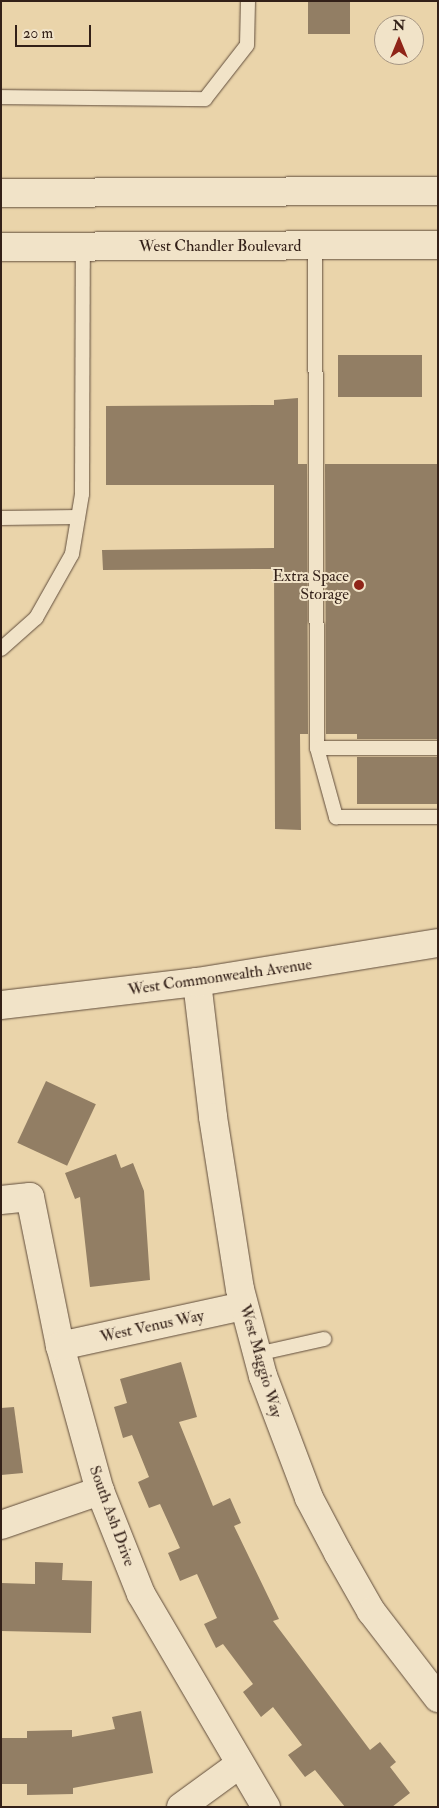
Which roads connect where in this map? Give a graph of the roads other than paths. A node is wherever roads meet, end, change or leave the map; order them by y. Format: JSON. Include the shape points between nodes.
{"nodes":[{"id":1,"x":248,"y":1,"type":"edge"},
{"id":2,"x":1,"y":97,"type":"edge"},
{"id":3,"x":438,"y":191,"type":"edge"},
{"id":4,"x":1,"y":193,"type":"edge"},
{"id":5,"x":438,"y":244,"type":"edge"},
{"id":6,"x":315,"y":246,"type":"junction"},
{"id":7,"x":1,"y":247,"type":"edge"},
{"id":8,"x":83,"y":247,"type":"junction"},
{"id":9,"x":78,"y":517,"type":"junction"},
{"id":10,"x":1,"y":518,"type":"edge"},
{"id":11,"x":1,"y":649,"type":"edge"},
{"id":12,"x":317,"y":748,"type":"junction"},
{"id":13,"x":438,"y":748,"type":"edge"},
{"id":14,"x":438,"y":817,"type":"edge"},
{"id":15,"x":438,"y":943,"type":"edge"},
{"id":16,"x":197,"y":982,"type":"junction"},
{"id":17,"x":1,"y":1005,"type":"edge"},
{"id":18,"x":1,"y":1200,"type":"edge"},
{"id":19,"x":243,"y":1306,"type":"junction"},
{"id":20,"x":324,"y":1339,"type":"dead end"},
{"id":21,"x":60,"y":1346,"type":"junction"},
{"id":22,"x":257,"y":1354,"type":"junction"},
{"id":23,"x":100,"y":1491,"type":"junction"},
{"id":24,"x":1,"y":1525,"type":"edge"},
{"id":25,"x":438,"y":1698,"type":"edge"},
{"id":26,"x":240,"y":1764,"type":"junction"},
{"id":27,"x":181,"y":1807,"type":"edge"},
{"id":28,"x":266,"y":1807,"type":"edge"}],
"edges":[{"from":1,"to":2,"type":"lane","via":[[247,45],[205,99]]},
{"from":3,"to":4,"type":"street"},
{"from":5,"to":6,"type":"street","name":"West Chandler Boulevard"},
{"from":6,"to":8,"type":"street","name":"West Chandler Boulevard"},
{"from":6,"to":12,"type":"lane"},
{"from":7,"to":8,"type":"street","name":"West Chandler Boulevard"},
{"from":8,"to":9,"type":"lane"},
{"from":9,"to":10,"type":"lane"},
{"from":9,"to":11,"type":"lane","via":[[72,554],[36,618]]},
{"from":12,"to":13,"type":"lane"},
{"from":12,"to":14,"type":"lane","via":[[336,817]]},
{"from":15,"to":16,"type":"street","name":"West Commonwealth Avenue"},
{"from":16,"to":17,"type":"street","name":"West Commonwealth Avenue"},
{"from":16,"to":19,"type":"street","name":"West Maggio Way","via":[[212,1117]]},
{"from":18,"to":21,"type":"street","name":"South Ash Drive","via":[[30,1197]]},
{"from":19,"to":21,"type":"street","name":"West Venus Way"},
{"from":19,"to":22,"type":"street","name":"West Maggio Way"},
{"from":20,"to":22,"type":"lane"},
{"from":21,"to":23,"type":"street","name":"South Ash Drive"},
{"from":22,"to":25,"type":"street","name":"West Maggio Way","via":[[309,1498],[372,1610]]},
{"from":23,"to":24,"type":"street"},
{"from":23,"to":26,"type":"street","name":"South Ash Drive","via":[[141,1594]]},
{"from":26,"to":27,"type":"street"},
{"from":26,"to":28,"type":"street","name":"South Ash Drive"}]}
